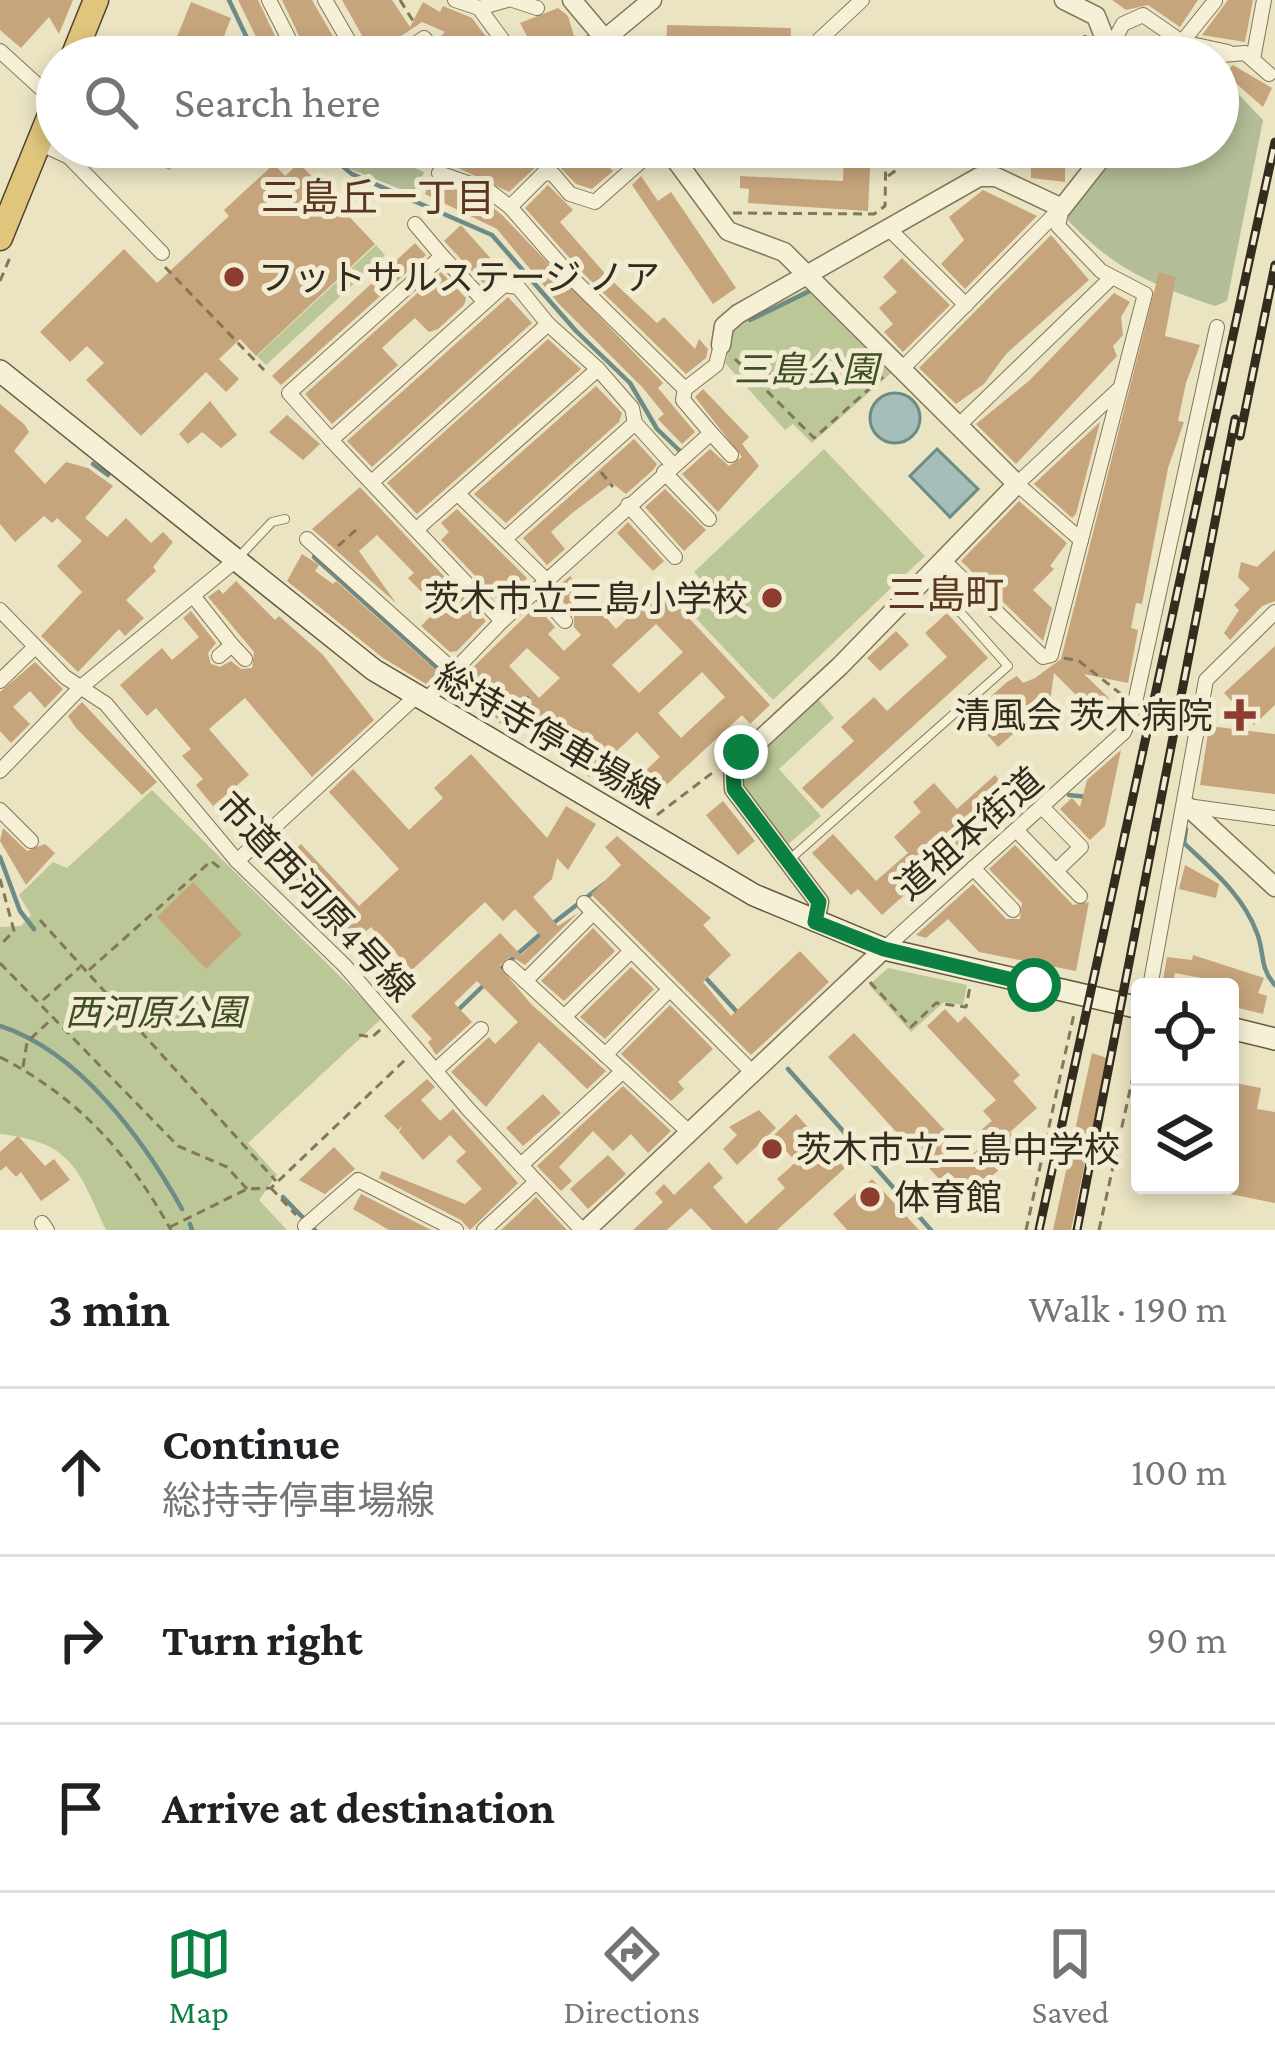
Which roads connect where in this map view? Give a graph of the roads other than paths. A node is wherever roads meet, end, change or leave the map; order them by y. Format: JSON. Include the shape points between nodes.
{"nodes":[{"id":1,"x":96,"y":0,"type":"edge"},
{"id":2,"x":268,"y":0,"type":"edge"},
{"id":3,"x":325,"y":0,"type":"edge"},
{"id":4,"x":455,"y":0,"type":"edge"},
{"id":5,"x":510,"y":0,"type":"edge"},
{"id":6,"x":572,"y":0,"type":"edge"},
{"id":7,"x":652,"y":0,"type":"edge"},
{"id":8,"x":862,"y":0,"type":"edge"},
{"id":9,"x":1064,"y":0,"type":"edge"},
{"id":10,"x":1264,"y":0,"type":"edge"},
{"id":11,"x":1215,"y":2,"type":"edge"},
{"id":12,"x":479,"y":8,"type":"junction"},
{"id":13,"x":537,"y":8,"type":"dead end"},
{"id":14,"x":1142,"y":8,"type":"edge"},
{"id":15,"x":1096,"y":16,"type":"junction"},
{"id":16,"x":1123,"y":24,"type":"junction"},
{"id":17,"x":82,"y":36,"type":"edge"},
{"id":18,"x":287,"y":36,"type":"edge"},
{"id":19,"x":346,"y":36,"type":"edge"},
{"id":20,"x":500,"y":36,"type":"edge"},
{"id":21,"x":604,"y":36,"type":"edge"},
{"id":22,"x":608,"y":36,"type":"edge"},
{"id":23,"x":823,"y":36,"type":"edge"},
{"id":24,"x":1104,"y":36,"type":"edge"},
{"id":25,"x":1118,"y":36,"type":"edge"},
{"id":26,"x":1175,"y":36,"type":"edge"},
{"id":27,"x":1187,"y":36,"type":"edge"},
{"id":28,"x":0,"y":51,"type":"edge"},
{"id":29,"x":1239,"y":57,"type":"edge"},
{"id":30,"x":1253,"y":59,"type":"junction"},
{"id":31,"x":1270,"y":74,"type":"dead end"},
{"id":32,"x":36,"y":82,"type":"edge"},
{"id":33,"x":36,"y":150,"type":"edge"},
{"id":34,"x":80,"y":168,"type":"edge"},
{"id":35,"x":633,"y":168,"type":"edge"},
{"id":36,"x":678,"y":168,"type":"edge"},
{"id":37,"x":1093,"y":168,"type":"edge"},
{"id":38,"x":439,"y":173,"type":"dead end"},
{"id":39,"x":510,"y":207,"type":"junction"},
{"id":40,"x":1062,"y":208,"type":"junction"},
{"id":41,"x":415,"y":224,"type":"dead end"},
{"id":42,"x":889,"y":229,"type":"junction"},
{"id":43,"x":0,"y":238,"type":"edge"},
{"id":44,"x":162,"y":253,"type":"road end"},
{"id":45,"x":442,"y":256,"type":"junction"},
{"id":46,"x":807,"y":276,"type":"junction"},
{"id":47,"x":1110,"y":279,"type":"junction"},
{"id":48,"x":484,"y":302,"type":"junction"},
{"id":49,"x":966,"y":305,"type":"junction"},
{"id":50,"x":548,"y":324,"type":"junction"},
{"id":51,"x":1217,"y":327,"type":"dead end"},
{"id":52,"x":721,"y":346,"type":"joint"},
{"id":53,"x":898,"y":367,"type":"junction"},
{"id":54,"x":598,"y":369,"type":"junction"},
{"id":55,"x":0,"y":370,"type":"edge"},
{"id":56,"x":685,"y":389,"type":"junction"},
{"id":57,"x":1118,"y":390,"type":"junction"},
{"id":58,"x":634,"y":423,"type":"junction"},
{"id":59,"x":957,"y":427,"type":"junction"},
{"id":60,"x":711,"y":433,"type":"junction"},
{"id":61,"x":331,"y":440,"type":"junction"},
{"id":62,"x":731,"y":455,"type":"dead end"},
{"id":63,"x":669,"y":469,"type":"junction"},
{"id":64,"x":373,"y":482,"type":"junction"},
{"id":65,"x":1018,"y":484,"type":"junction"},
{"id":66,"x":458,"y":494,"type":"junction"},
{"id":67,"x":628,"y":505,"type":"junction"},
{"id":68,"x":285,"y":519,"type":"dead end"},
{"id":69,"x":709,"y":519,"type":"dead end"},
{"id":70,"x":418,"y":528,"type":"junction"},
{"id":71,"x":507,"y":537,"type":"junction"},
{"id":72,"x":307,"y":539,"type":"dead end"},
{"id":73,"x":1082,"y":541,"type":"junction"},
{"id":74,"x":675,"y":557,"type":"dead end"},
{"id":75,"x":236,"y":560,"type":"junction"},
{"id":76,"x":944,"y":561,"type":"junction"},
{"id":77,"x":541,"y":585,"type":"junction"},
{"id":78,"x":194,"y":597,"type":"junction"},
{"id":79,"x":955,"y":605,"type":"dead end"},
{"id":80,"x":0,"y":610,"type":"edge"},
{"id":81,"x":1275,"y":612,"type":"edge"},
{"id":82,"x":502,"y":621,"type":"junction"},
{"id":83,"x":565,"y":621,"type":"dead end"},
{"id":84,"x":232,"y":645,"type":"junction"},
{"id":85,"x":34,"y":648,"type":"junction"},
{"id":86,"x":219,"y":656,"type":"dead end"},
{"id":87,"x":245,"y":658,"type":"dead end"},
{"id":88,"x":453,"y":670,"type":"junction"},
{"id":89,"x":0,"y":681,"type":"edge"},
{"id":90,"x":81,"y":687,"type":"junction"},
{"id":91,"x":423,"y":702,"type":"junction"},
{"id":92,"x":0,"y":771,"type":"edge"},
{"id":93,"x":1187,"y":806,"type":"junction"},
{"id":94,"x":1043,"y":808,"type":"junction"},
{"id":95,"x":0,"y":810,"type":"edge"},
{"id":96,"x":1275,"y":818,"type":"edge"},
{"id":97,"x":1017,"y":831,"type":"junction"},
{"id":98,"x":31,"y":842,"type":"dead end"},
{"id":99,"x":237,"y":861,"type":"junction"},
{"id":100,"x":788,"y":861,"type":"junction"},
{"id":101,"x":973,"y":868,"type":"junction"},
{"id":102,"x":1056,"y":871,"type":"junction"},
{"id":103,"x":1275,"y":887,"type":"edge"},
{"id":104,"x":1080,"y":896,"type":"dead end"},
{"id":105,"x":1013,"y":910,"type":"dead end"},
{"id":106,"x":815,"y":922,"type":"junction"},
{"id":107,"x":884,"y":949,"type":"junction"},
{"id":108,"x":631,"y":951,"type":"junction"},
{"id":109,"x":510,"y":967,"type":"dead end"},
{"id":110,"x":1152,"y":978,"type":"edge"},
{"id":111,"x":525,"y":981,"type":"junction"},
{"id":112,"x":670,"y":990,"type":"junction"},
{"id":113,"x":1131,"y":1006,"type":"edge"},
{"id":114,"x":564,"y":1017,"type":"junction"},
{"id":115,"x":481,"y":1029,"type":"dead end"},
{"id":116,"x":1239,"y":1030,"type":"edge"},
{"id":117,"x":1275,"y":1039,"type":"edge"},
{"id":118,"x":605,"y":1055,"type":"junction"},
{"id":119,"x":436,"y":1070,"type":"junction"},
{"id":120,"x":623,"y":1071,"type":"junction"},
{"id":121,"x":754,"y":1075,"type":"junction"},
{"id":122,"x":690,"y":1133,"type":"junction"},
{"id":123,"x":521,"y":1165,"type":"junction"},
{"id":124,"x":536,"y":1181,"type":"junction"},
{"id":125,"x":305,"y":1226,"type":"road end"},
{"id":126,"x":457,"y":1230,"type":"edge"},
{"id":127,"x":484,"y":1230,"type":"edge"},
{"id":128,"x":584,"y":1230,"type":"edge"}],
"edges":[{"from":1,"to":17,"type":"highway"},
{"from":2,"to":18,"type":"street"},
{"from":3,"to":19,"type":"street"},
{"from":4,"to":12,"type":"street"},
{"from":5,"to":12,"type":"street"},
{"from":5,"to":13,"type":"street"},
{"from":6,"to":21,"type":"street"},
{"from":7,"to":22,"type":"street"},
{"from":8,"to":23,"type":"street"},
{"from":9,"to":15,"type":"street"},
{"from":10,"to":30,"type":"street"},
{"from":11,"to":27,"type":"street"},
{"from":12,"to":20,"type":"street"},
{"from":14,"to":16,"type":"street"},
{"from":14,"to":26,"type":"street"},
{"from":15,"to":16,"type":"street"},
{"from":15,"to":24,"type":"street"},
{"from":16,"to":25,"type":"street"},
{"from":28,"to":32,"type":"street"},
{"from":29,"to":30,"type":"street"},
{"from":30,"to":31,"type":"street"},
{"from":33,"to":43,"type":"highway"},
{"from":34,"to":44,"type":"street"},
{"from":35,"to":39,"type":"street","via":[[595,202],[544,172]]},
{"from":36,"to":46,"type":"street","via":[[740,238],[784,252]]},
{"from":37,"to":40,"type":"street"},
{"from":38,"to":39,"type":"street"},
{"from":39,"to":56,"type":"street"},
{"from":40,"to":42,"type":"street","via":[[979,177]]},
{"from":40,"to":47,"type":"street","via":[[1058,226]]},
{"from":40,"to":49,"type":"street"},
{"from":41,"to":45,"type":"street"},
{"from":42,"to":46,"type":"street"},
{"from":42,"to":49,"type":"street"},
{"from":45,"to":48,"type":"street"},
{"from":45,"to":61,"type":"street","via":[[289,393]]},
{"from":46,"to":52,"type":"street","via":[[733,316]]},
{"from":46,"to":53,"type":"street"},
{"from":47,"to":57,"type":"street","via":[[1145,294]]},
{"from":47,"to":59,"type":"street"},
{"from":48,"to":50,"type":"street","via":[[504,285],[518,287]]},
{"from":48,"to":61,"type":"street"},
{"from":49,"to":53,"type":"street"},
{"from":50,"to":54,"type":"street"},
{"from":50,"to":64,"type":"street"},
{"from":51,"to":94,"type":"street","name":"道祖本街道","via":[[1135,707],[1118,741]]},
{"from":52,"to":56,"type":"street","via":[[716,365]]},
{"from":53,"to":59,"type":"street"},
{"from":54,"to":58,"type":"street","via":[[632,408]]},
{"from":54,"to":66,"type":"street"},
{"from":55,"to":75,"type":"main road","name":"総持寺停車場線"},
{"from":56,"to":60,"type":"street","via":[[683,400]]},
{"from":57,"to":65,"type":"street"},
{"from":57,"to":73,"type":"street"},
{"from":58,"to":63,"type":"street"},
{"from":58,"to":71,"type":"street"},
{"from":59,"to":65,"type":"street"},
{"from":60,"to":62,"type":"street"},
{"from":60,"to":63,"type":"street"},
{"from":61,"to":64,"type":"street"},
{"from":63,"to":67,"type":"street"},
{"from":63,"to":69,"type":"street"},
{"from":64,"to":70,"type":"street"},
{"from":65,"to":73,"type":"street"},
{"from":65,"to":76,"type":"street"},
{"from":66,"to":70,"type":"street"},
{"from":66,"to":71,"type":"street"},
{"from":67,"to":74,"type":"street"},
{"from":67,"to":77,"type":"street"},
{"from":68,"to":75,"type":"lane","via":[[272,522]]},
{"from":70,"to":82,"type":"street"},
{"from":71,"to":77,"type":"street"},
{"from":72,"to":88,"type":"street"},
{"from":73,"to":76,"type":"street","via":[[1051,655],[1043,657]]},
{"from":75,"to":78,"type":"street"},
{"from":75,"to":91,"type":"main road","name":"総持寺停車場線"},
{"from":76,"to":100,"type":"street","via":[[733,764],[734,789]]},
{"from":77,"to":82,"type":"street"},
{"from":77,"to":83,"type":"street"},
{"from":78,"to":84,"type":"street"},
{"from":78,"to":90,"type":"street"},
{"from":79,"to":100,"type":"lane","via":[[1008,666]]},
{"from":80,"to":85,"type":"street","name":"市道西河原4号線"},
{"from":81,"to":93,"type":"street","via":[[1206,680]]},
{"from":82,"to":88,"type":"street"},
{"from":84,"to":86,"type":"street"},
{"from":84,"to":87,"type":"street"},
{"from":85,"to":89,"type":"street"},
{"from":85,"to":90,"type":"street","name":"市道西河原4号線"},
{"from":88,"to":91,"type":"street"},
{"from":90,"to":92,"type":"street"},
{"from":90,"to":99,"type":"street","name":"市道西河原4号線","via":[[106,704]]},
{"from":91,"to":99,"type":"street","via":[[411,701]]},
{"from":91,"to":106,"type":"main road","name":"総持寺停車場線","via":[[754,896]]},
{"from":93,"to":96,"type":"street"},
{"from":93,"to":103,"type":"street"},
{"from":93,"to":110,"type":"street"},
{"from":94,"to":97,"type":"street","name":"道祖本街道"},
{"from":94,"to":102,"type":"street","via":[[1081,848]]},
{"from":95,"to":98,"type":"street"},
{"from":97,"to":101,"type":"street","name":"道祖本街道"},
{"from":97,"to":102,"type":"street"},
{"from":99,"to":119,"type":"street","name":"市道西河原4号線"},
{"from":100,"to":106,"type":"street","via":[[819,902]]},
{"from":101,"to":105,"type":"street"},
{"from":101,"to":107,"type":"street","name":"道祖本街道"},
{"from":102,"to":104,"type":"street"},
{"from":106,"to":107,"type":"main road","name":"総持寺停車場線"},
{"from":107,"to":113,"type":"main road","name":"総持寺停車場線"},
{"from":107,"to":121,"type":"street"},
{"from":108,"to":111,"type":"street","via":[[589,908]]},
{"from":108,"to":112,"type":"street"},
{"from":108,"to":114,"type":"street"},
{"from":109,"to":111,"type":"street"},
{"from":111,"to":114,"type":"street"},
{"from":112,"to":118,"type":"street"},
{"from":112,"to":121,"type":"street"},
{"from":114,"to":118,"type":"street"},
{"from":115,"to":119,"type":"street"},
{"from":116,"to":117,"type":"main road"},
{"from":118,"to":120,"type":"street"},
{"from":119,"to":123,"type":"street","name":"市道西河原4号線"},
{"from":120,"to":122,"type":"street"},
{"from":120,"to":123,"type":"street"},
{"from":121,"to":122,"type":"street"},
{"from":122,"to":128,"type":"street"},
{"from":123,"to":124,"type":"street","name":"市道西河原4号線"},
{"from":124,"to":127,"type":"street"},
{"from":124,"to":128,"type":"street","name":"市道西河原4号線"},
{"from":125,"to":126,"type":"street","via":[[358,1180]]}]}
